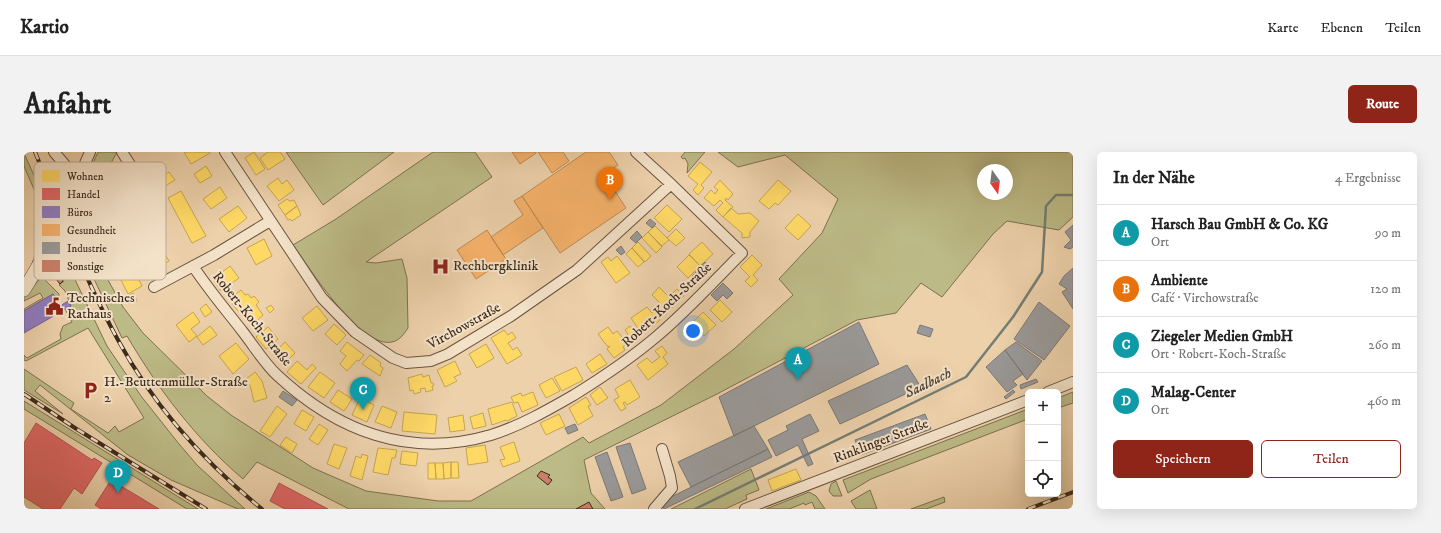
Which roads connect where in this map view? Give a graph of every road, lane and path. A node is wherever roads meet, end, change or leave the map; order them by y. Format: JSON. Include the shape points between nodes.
{"nodes":[{"id":1,"x":54,"y":152,"type":"edge"},
{"id":2,"x":90,"y":152,"type":"edge"},
{"id":3,"x":122,"y":152,"type":"edge"},
{"id":4,"x":225,"y":152,"type":"edge"},
{"id":5,"x":636,"y":152,"type":"edge"},
{"id":6,"x":63,"y":162,"type":"edge"},
{"id":7,"x":86,"y":162,"type":"edge"},
{"id":8,"x":128,"y":162,"type":"edge"},
{"id":9,"x":671,"y":184,"type":"junction"},
{"id":10,"x":270,"y":221,"type":"junction"},
{"id":11,"x":193,"y":266,"type":"junction"},
{"id":12,"x":34,"y":271,"type":"edge"},
{"id":13,"x":34,"y":273,"type":"edge"},
{"id":14,"x":24,"y":282,"type":"edge"},
{"id":15,"x":154,"y":287,"type":"dead end"},
{"id":16,"x":24,"y":290,"type":"edge"},
{"id":17,"x":1073,"y":382,"type":"edge"},
{"id":18,"x":1056,"y":389,"type":"edge"},
{"id":19,"x":1025,"y":401,"type":"edge"},
{"id":20,"x":662,"y":450,"type":"dead end"},
{"id":21,"x":654,"y":509,"type":"edge"},
{"id":22,"x":745,"y":509,"type":"edge"}],
"edges":[{"from":1,"to":6,"type":"street"},
{"from":2,"to":7,"type":"street"},
{"from":3,"to":8,"type":"street"},
{"from":4,"to":10,"type":"street","name":"Virchowstraße"},
{"from":5,"to":9,"type":"street"},
{"from":9,"to":10,"type":"street","name":"Virchowstraße","via":[[577,270],[511,316],[448,354],[431,361],[406,362],[393,358],[354,332],[322,298]]},
{"from":9,"to":11,"type":"street","name":"Robert-Koch-Straße","via":[[742,253],[657,336],[589,386],[515,426],[491,435],[449,443],[416,443],[373,436],[342,422],[301,396],[275,374]]},
{"from":10,"to":11,"type":"street"},
{"from":11,"to":15,"type":"street"},
{"from":12,"to":14,"type":"street"},
{"from":13,"to":16,"type":"street"},
{"from":17,"to":18,"type":"street"},
{"from":19,"to":22,"type":"street","name":"Rinklinger Straße"},
{"from":20,"to":21,"type":"street","via":[[672,488]]}]}
